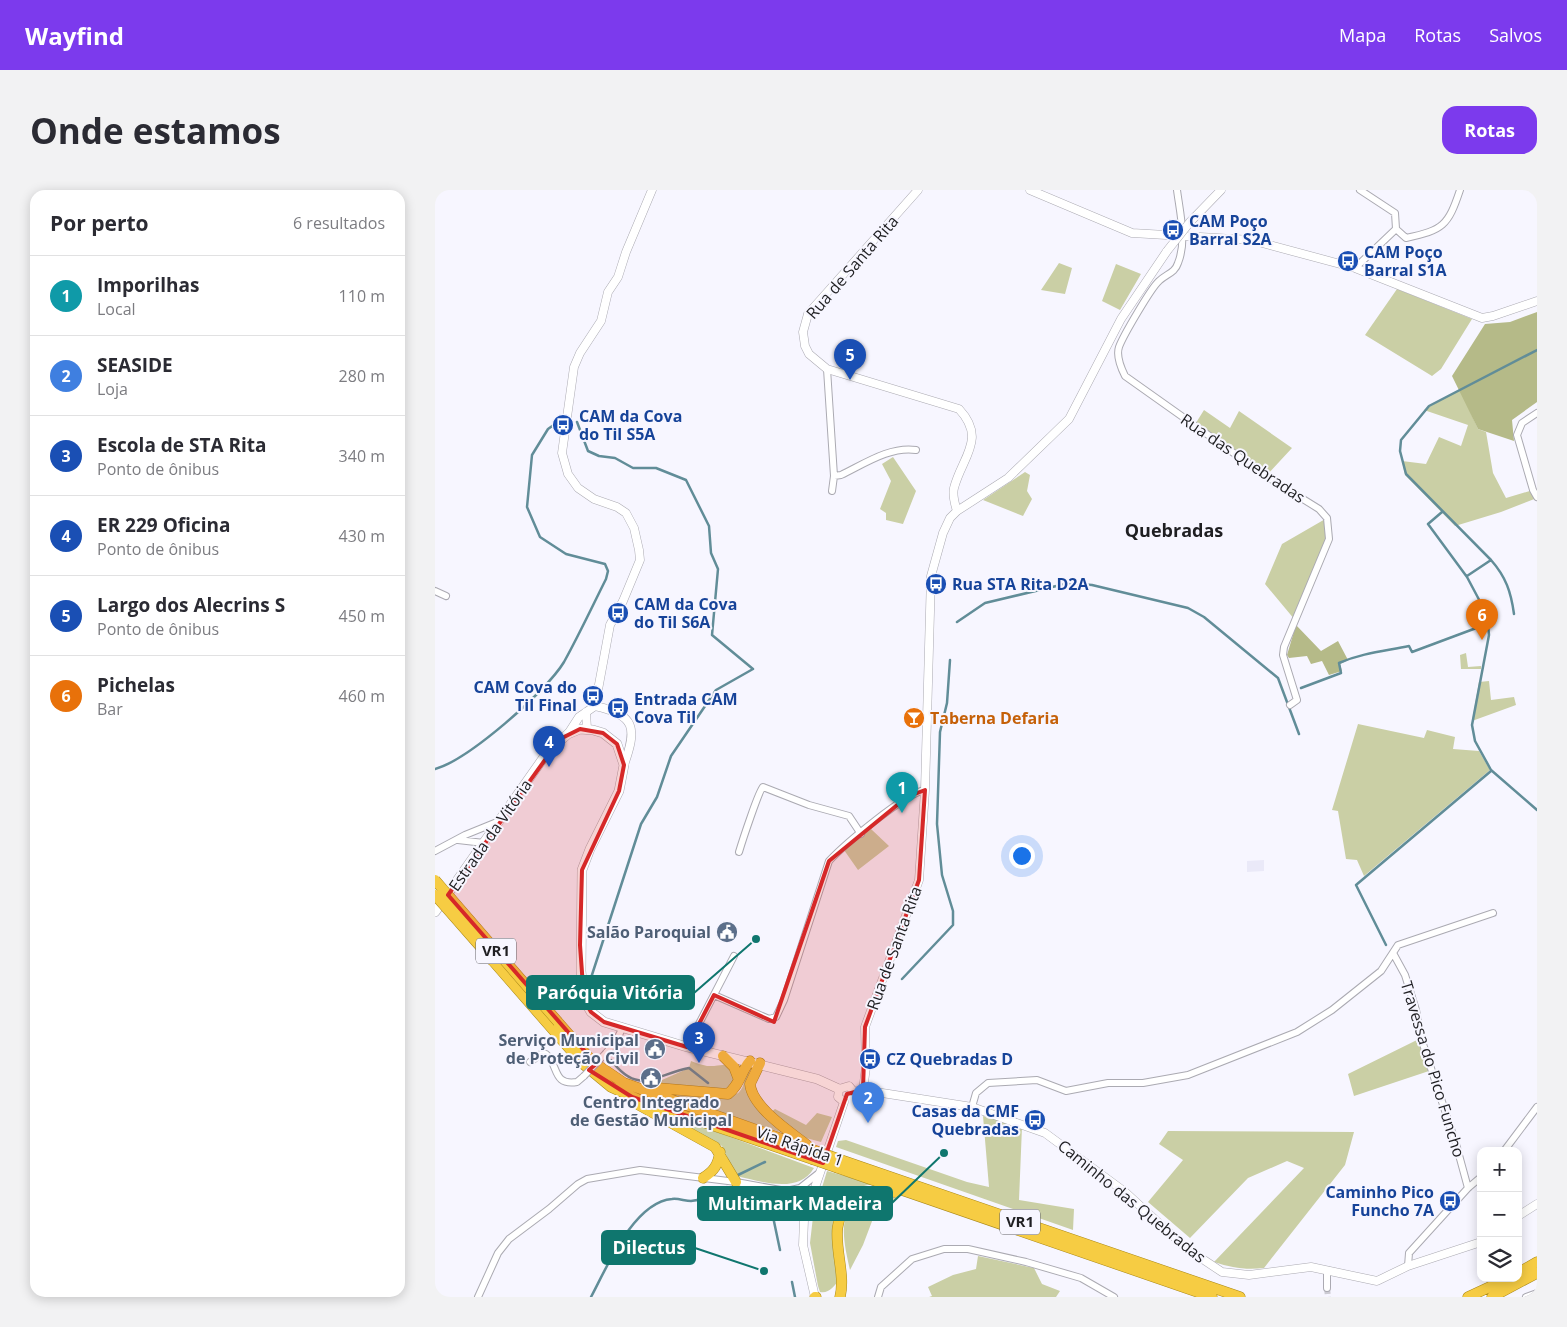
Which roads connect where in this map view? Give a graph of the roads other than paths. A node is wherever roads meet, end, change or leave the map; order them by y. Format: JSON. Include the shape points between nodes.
{"nodes":[{"id":1,"x":652,"y":190,"type":"edge"},
{"id":2,"x":918,"y":190,"type":"edge"},
{"id":3,"x":1030,"y":190,"type":"edge"},
{"id":4,"x":1177,"y":190,"type":"edge"},
{"id":5,"x":1221,"y":190,"type":"edge"},
{"id":6,"x":1360,"y":190,"type":"edge"},
{"id":7,"x":1460,"y":190,"type":"edge"},
{"id":8,"x":1396,"y":229,"type":"junction"},
{"id":9,"x":1181,"y":237,"type":"junction"},
{"id":10,"x":1355,"y":268,"type":"junction"},
{"id":11,"x":1537,"y":301,"type":"edge"},
{"id":12,"x":827,"y":369,"type":"junction"},
{"id":13,"x":1537,"y":413,"type":"edge"},
{"id":14,"x":916,"y":450,"type":"dead end"},
{"id":15,"x":834,"y":476,"type":"junction"},
{"id":16,"x":833,"y":491,"type":"dead end"},
{"id":17,"x":1537,"y":497,"type":"edge"},
{"id":18,"x":957,"y":511,"type":"junction"},
{"id":19,"x":435,"y":591,"type":"edge"},
{"id":20,"x":446,"y":596,"type":"dead end"},
{"id":21,"x":1290,"y":705,"type":"dead end"},
{"id":22,"x":595,"y":706,"type":"junction"},
{"id":23,"x":586,"y":712,"type":"junction"},
{"id":24,"x":590,"y":729,"type":"junction"},
{"id":25,"x":568,"y":734,"type":"junction"},
{"id":26,"x":624,"y":765,"type":"junction"},
{"id":27,"x":925,"y":790,"type":"junction"},
{"id":28,"x":499,"y":822,"type":"junction"},
{"id":29,"x":861,"y":834,"type":"junction"},
{"id":30,"x":469,"y":840,"type":"junction"},
{"id":31,"x":452,"y":841,"type":"junction"},
{"id":32,"x":484,"y":843,"type":"junction"},
{"id":33,"x":435,"y":851,"type":"edge"},
{"id":34,"x":739,"y":852,"type":"dead end"},
{"id":35,"x":473,"y":859,"type":"junction"},
{"id":36,"x":435,"y":880,"type":"edge"},
{"id":37,"x":435,"y":895,"type":"edge"},
{"id":38,"x":435,"y":912,"type":"edge"},
{"id":39,"x":1493,"y":913,"type":"dead end"},
{"id":40,"x":1393,"y":952,"type":"junction"},
{"id":41,"x":734,"y":956,"type":"dead end"},
{"id":42,"x":714,"y":995,"type":"junction"},
{"id":43,"x":554,"y":1025,"type":"junction"},
{"id":44,"x":623,"y":1027,"type":"junction"},
{"id":45,"x":687,"y":1047,"type":"junction"},
{"id":46,"x":723,"y":1056,"type":"junction"},
{"id":47,"x":530,"y":1062,"type":"dead end"},
{"id":48,"x":755,"y":1062,"type":"junction"},
{"id":49,"x":739,"y":1080,"type":"junction"},
{"id":50,"x":622,"y":1087,"type":"junction"},
{"id":51,"x":839,"y":1089,"type":"junction"},
{"id":52,"x":858,"y":1091,"type":"junction"},
{"id":53,"x":844,"y":1102,"type":"junction"},
{"id":54,"x":971,"y":1107,"type":"junction"},
{"id":55,"x":1537,"y":1107,"type":"edge"},
{"id":56,"x":1507,"y":1147,"type":"edge"},
{"id":57,"x":720,"y":1152,"type":"junction"},
{"id":58,"x":814,"y":1155,"type":"junction"},
{"id":59,"x":839,"y":1164,"type":"junction"},
{"id":60,"x":819,"y":1173,"type":"junction"},
{"id":61,"x":703,"y":1178,"type":"junction"},
{"id":62,"x":1477,"y":1180,"type":"edge"},
{"id":63,"x":736,"y":1182,"type":"junction"},
{"id":64,"x":800,"y":1188,"type":"junction"},
{"id":65,"x":1468,"y":1188,"type":"junction"},
{"id":66,"x":786,"y":1191,"type":"junction"},
{"id":67,"x":796,"y":1195,"type":"junction"},
{"id":68,"x":915,"y":1195,"type":"junction"},
{"id":69,"x":811,"y":1196,"type":"junction"},
{"id":70,"x":1537,"y":1204,"type":"edge"},
{"id":71,"x":1522,"y":1213,"type":"edge"},
{"id":72,"x":805,"y":1214,"type":"junction"},
{"id":73,"x":1477,"y":1243,"type":"edge"},
{"id":74,"x":1537,"y":1262,"type":"edge"},
{"id":75,"x":1408,"y":1266,"type":"junction"},
{"id":76,"x":1327,"y":1270,"type":"junction"},
{"id":77,"x":1522,"y":1271,"type":"edge"},
{"id":78,"x":1537,"y":1273,"type":"edge"},
{"id":79,"x":1500,"y":1282,"type":"edge"},
{"id":80,"x":1327,"y":1288,"type":"tunnel mouth"},
{"id":81,"x":1537,"y":1292,"type":"edge"},
{"id":82,"x":839,"y":1296,"type":"edge"},
{"id":83,"x":478,"y":1297,"type":"edge"},
{"id":84,"x":815,"y":1297,"type":"edge"},
{"id":85,"x":877,"y":1297,"type":"edge"},
{"id":86,"x":1115,"y":1297,"type":"edge"},
{"id":87,"x":1212,"y":1297,"type":"edge"},
{"id":88,"x":1241,"y":1297,"type":"edge"},
{"id":89,"x":1467,"y":1297,"type":"edge"},
{"id":90,"x":1492,"y":1297,"type":"edge"},
{"id":91,"x":1526,"y":1297,"type":"edge"}],
"edges":[{"from":1,"to":22,"type":"street","via":[[619,277],[608,292],[601,321],[574,367],[562,453],[568,474],[578,488],[626,513],[634,528],[639,550],[640,560],[610,625]]},
{"from":2,"to":12,"type":"street","name":"Rua de Santa Rita","via":[[815,305],[805,321],[805,346],[809,354]]},
{"from":3,"to":9,"type":"street","via":[[1132,233]]},
{"from":4,"to":9,"type":"street"},
{"from":5,"to":18,"type":"street","bridge":true,"via":[[1167,251],[1121,319],[1069,419],[1008,478]]},
{"from":6,"to":8,"type":"street","via":[[1395,213]]},
{"from":7,"to":8,"type":"street","via":[[1447,222],[1429,233],[1406,238]]},
{"from":8,"to":10,"type":"street"},
{"from":9,"to":10,"type":"street","via":[[1251,240]]},
{"from":9,"to":21,"type":"street","name":"Rua das Quebradas","via":[[1182,249],[1175,269],[1159,281],[1119,347],[1119,359],[1125,376],[1266,476],[1319,509],[1327,518],[1329,539],[1284,648],[1283,655],[1297,700]]},
{"from":10,"to":11,"type":"street","via":[[1482,318]]},
{"from":12,"to":15,"type":"street"},
{"from":12,"to":18,"type":"street","name":"Rua de Santa Rita","via":[[959,409],[967,418],[973,444],[954,487]]},
{"from":13,"to":17,"type":"street","via":[[1522,423],[1517,435]]},
{"from":14,"to":15,"type":"street","via":[[891,451]]},
{"from":15,"to":16,"type":"street"},
{"from":18,"to":27,"type":"street","name":"Rua de Santa Rita","via":[[943,533],[931,576]]},
{"from":19,"to":20,"type":"street"},
{"from":22,"to":23,"type":"street"},
{"from":22,"to":26,"type":"street","via":[[623,715],[631,726],[632,737]]},
{"from":23,"to":24,"type":"street"},
{"from":23,"to":25,"type":"street"},
{"from":24,"to":25,"type":"main road","name":"Estrada da Vitória"},
{"from":24,"to":26,"type":"main road","via":[[611,738],[620,750]]},
{"from":25,"to":28,"type":"main road","name":"Estrada da Vitória","via":[[549,750]]},
{"from":26,"to":44,"type":"main road","via":[[619,791],[582,870],[580,945],[583,994],[588,1009],[604,1022]]},
{"from":27,"to":29,"type":"street","via":[[907,797]]},
{"from":27,"to":52,"type":"street","name":"Rua de Santa Rita","via":[[919,880],[865,1027],[866,1067]]},
{"from":28,"to":31,"type":"street"},
{"from":28,"to":32,"type":"main road","name":"Estrada da Vitória"},
{"from":29,"to":34,"type":"street","via":[[849,816],[763,787]]},
{"from":29,"to":42,"type":"street","via":[[829,861],[776,1017],[769,1019]]},
{"from":30,"to":31,"type":"street"},
{"from":30,"to":32,"type":"street"},
{"from":30,"to":35,"type":"street"},
{"from":31,"to":33,"type":"street"},
{"from":32,"to":35,"type":"main road","name":"Estrada da Vitória"},
{"from":35,"to":38,"type":"main road","name":"Estrada da Vitória"},
{"from":36,"to":43,"type":"highway","name":"Via Rápida 1","number":"VR1","bridge":true},
{"from":37,"to":43,"type":"highway","name":"Via Rápida 1","number":"VR1","bridge":true},
{"from":39,"to":40,"type":"street","via":[[1398,945]]},
{"from":40,"to":54,"type":"street","via":[[1381,970],[1332,1010],[1297,1032],[1189,1075],[1143,1083],[1108,1083],[1066,1091],[1037,1080],[987,1083],[976,1093]]},
{"from":40,"to":65,"type":"street","name":"Travessa do Pico Funcho","via":[[1405,976]]},
{"from":41,"to":42,"type":"street"},
{"from":42,"to":45,"type":"street"},
{"from":43,"to":50,"type":"highway","name":"Via Rápida 1","number":"VR1"},
{"from":44,"to":45,"type":"main road"},
{"from":44,"to":47,"type":"street","bridge":true,"via":[[616,1041],[584,1076],[572,1082],[562,1080],[556,1074],[551,1058],[546,1054]]},
{"from":45,"to":46,"type":"main road"},
{"from":46,"to":48,"type":"main road"},
{"from":46,"to":49,"type":"highway","via":[[734,1067]]},
{"from":48,"to":49,"type":"highway","via":[[744,1069]]},
{"from":48,"to":51,"type":"main road","via":[[828,1082]]},
{"from":48,"to":58,"type":"highway","via":[[750,1084],[753,1097]]},
{"from":49,"to":50,"type":"highway","via":[[731,1092],[721,1095]]},
{"from":50,"to":57,"type":"highway"},
{"from":50,"to":58,"type":"highway","name":"Via Rápida 1","number":"VR1"},
{"from":51,"to":52,"type":"street","via":[[849,1086]]},
{"from":51,"to":53,"type":"street","via":[[838,1097]]},
{"from":52,"to":53,"type":"street","via":[[852,1100]]},
{"from":52,"to":54,"type":"street","name":"Caminho das Quebradas"},
{"from":53,"to":60,"type":"street"},
{"from":54,"to":76,"type":"street","name":"Caminho das Quebradas","via":[[1005,1116],[1052,1136],[1125,1192],[1186,1248],[1222,1272],[1249,1275],[1303,1267]]},
{"from":55,"to":56,"type":"street"},
{"from":57,"to":61,"type":"highway","via":[[719,1163]]},
{"from":57,"to":63,"type":"highway"},
{"from":58,"to":59,"type":"highway","name":"Via Rápida 1","number":"VR1","bridge":true},
{"from":59,"to":68,"type":"highway","name":"Via Rápida 1","number":"VR1"},
{"from":59,"to":88,"type":"highway","name":"Via Rápida 1","number":"VR1"},
{"from":60,"to":64,"type":"street"},
{"from":60,"to":69,"type":"street"},
{"from":61,"to":63,"type":"street"},
{"from":61,"to":83,"type":"street","via":[[640,1170],[599,1176],[578,1184],[509,1239],[498,1252]]},
{"from":62,"to":65,"type":"street"},
{"from":63,"to":66,"type":"street"},
{"from":64,"to":66,"type":"street"},
{"from":64,"to":69,"type":"street"},
{"from":65,"to":75,"type":"street","via":[[1409,1253]]},
{"from":66,"to":67,"type":"street"},
{"from":67,"to":69,"type":"street"},
{"from":67,"to":72,"type":"street"},
{"from":68,"to":82,"type":"highway","via":[[875,1192],[859,1196],[841,1212],[837,1229],[843,1284]]},
{"from":68,"to":87,"type":"highway","name":"Via Rápida 1","number":"VR1"},
{"from":69,"to":72,"type":"street"},
{"from":70,"to":71,"type":"street"},
{"from":72,"to":84,"type":"street","via":[[803,1245]]},
{"from":73,"to":75,"type":"street","name":"Caminho das Quebradas"},
{"from":74,"to":77,"type":"highway"},
{"from":75,"to":76,"type":"street","name":"Caminho das Quebradas","via":[[1377,1281]]},
{"from":76,"to":80,"type":"street"},
{"from":78,"to":90,"type":"highway"},
{"from":79,"to":89,"type":"highway"},
{"from":81,"to":91,"type":"street"},
{"from":85,"to":86,"type":"street","via":[[881,1287],[912,1259],[944,1248],[968,1249],[1026,1262],[1081,1278]]}]}
